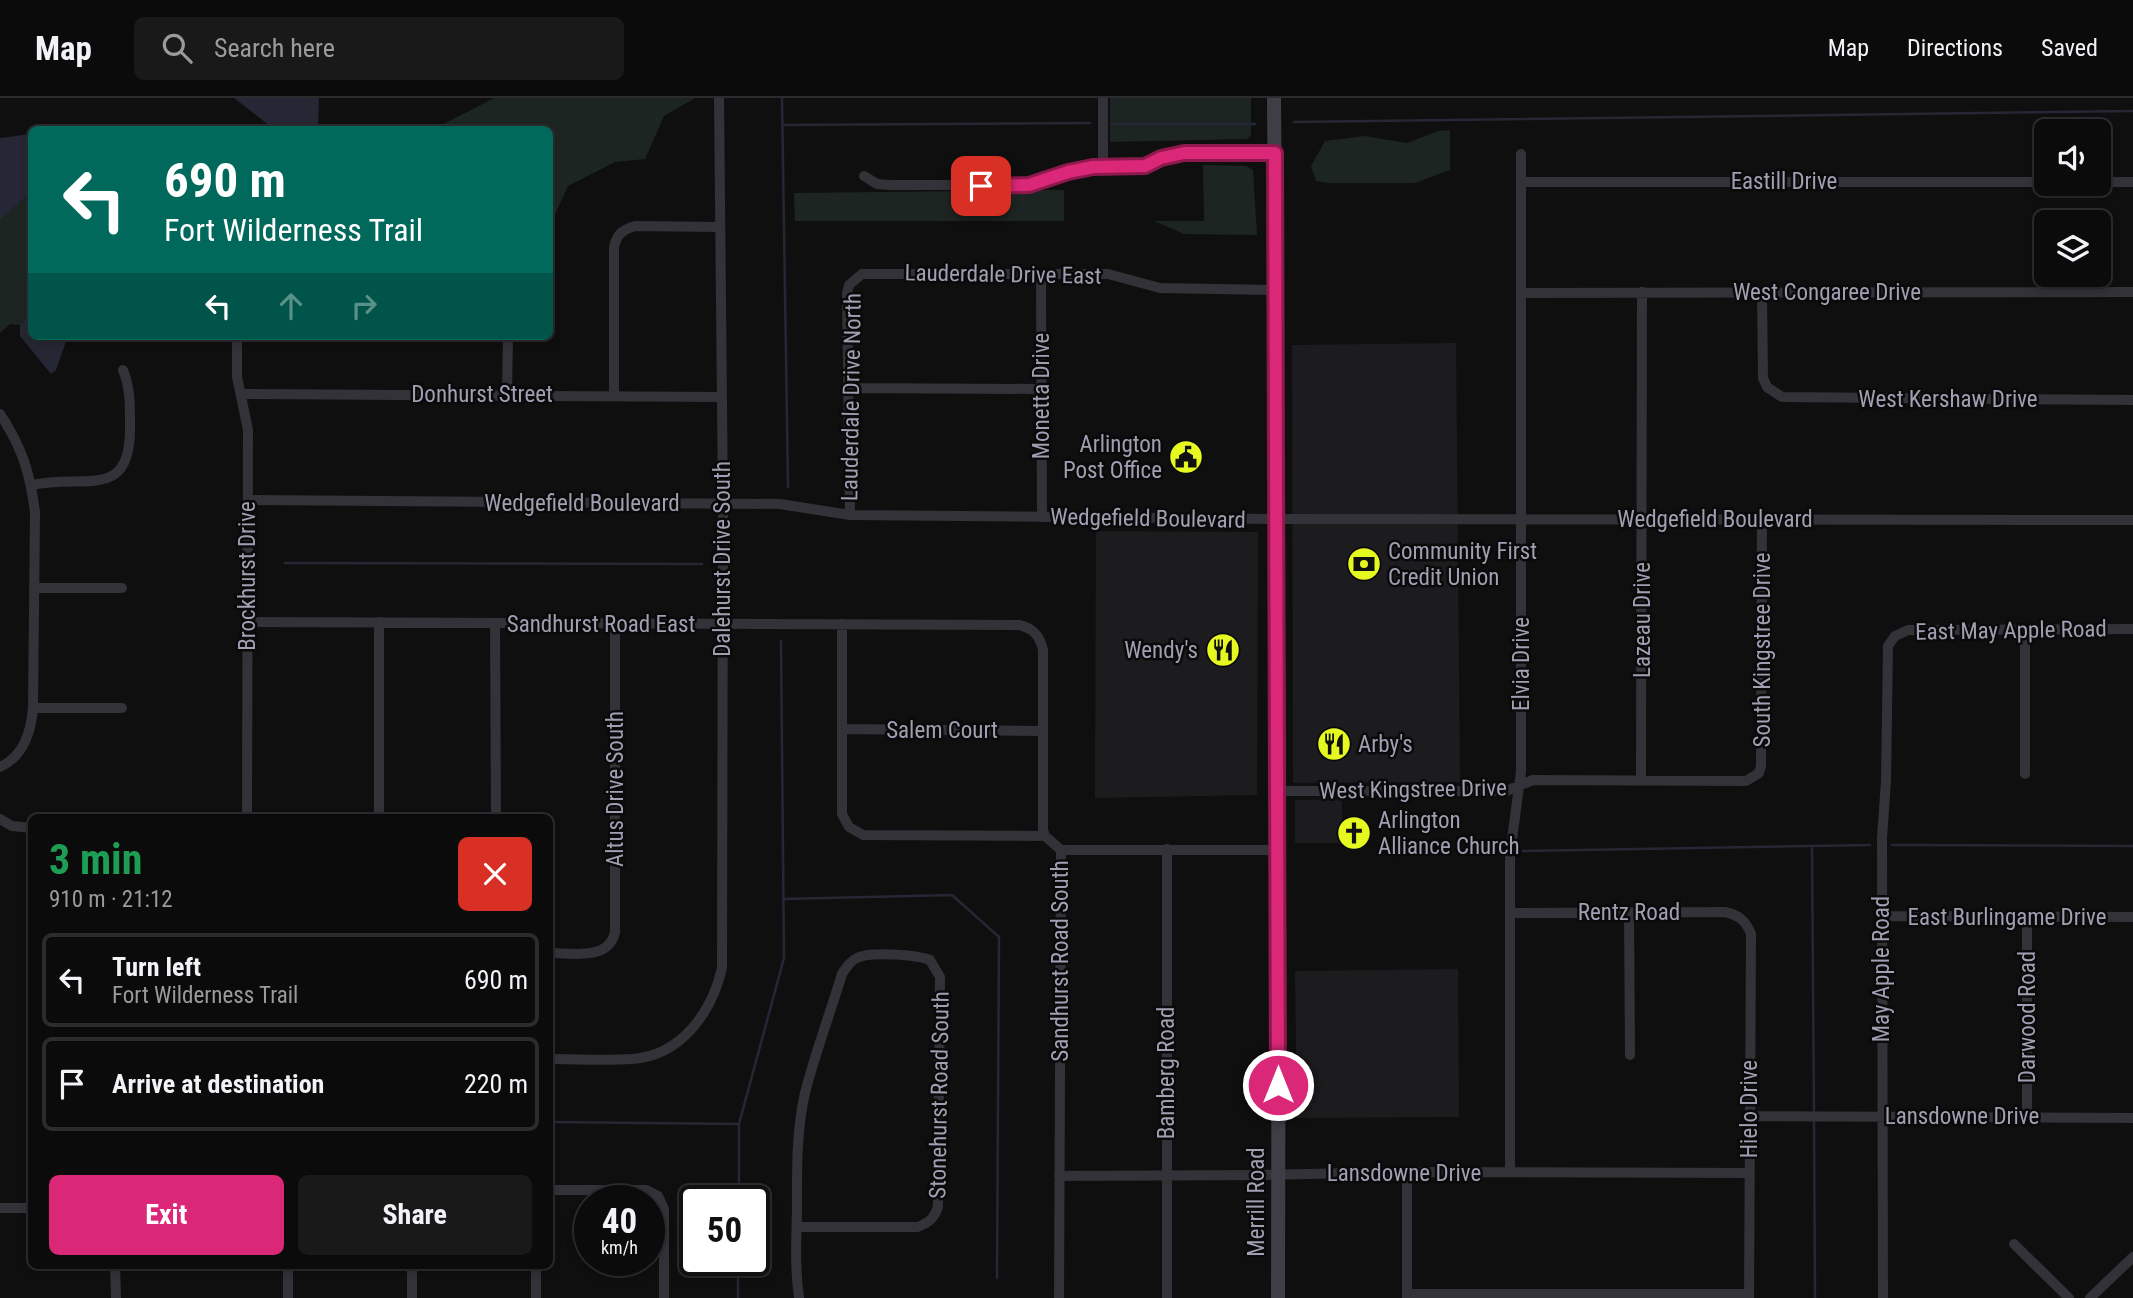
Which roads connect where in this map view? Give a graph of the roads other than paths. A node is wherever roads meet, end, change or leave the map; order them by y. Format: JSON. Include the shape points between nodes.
{"nodes":[{"id":1,"x":719,"y":98,"type":"edge"},
{"id":2,"x":1103,"y":98,"type":"edge"},
{"id":3,"x":1274,"y":98,"type":"edge"},
{"id":4,"x":1275,"y":153,"type":"junction"},
{"id":5,"x":1521,"y":154,"type":"dead end"},
{"id":6,"x":1103,"y":167,"type":"junction"},
{"id":7,"x":864,"y":176,"type":"dead end"},
{"id":8,"x":1522,"y":182,"type":"junction"},
{"id":9,"x":2034,"y":182,"type":"edge"},
{"id":10,"x":2111,"y":182,"type":"edge"},
{"id":11,"x":2133,"y":182,"type":"edge"},
{"id":12,"x":720,"y":227,"type":"junction"},
{"id":13,"x":1041,"y":274,"type":"junction"},
{"id":14,"x":855,"y":279,"type":"joint"},
{"id":15,"x":1276,"y":290,"type":"junction"},
{"id":16,"x":1642,"y":292,"type":"junction"},
{"id":17,"x":1762,"y":292,"type":"junction"},
{"id":18,"x":2133,"y":292,"type":"edge"},
{"id":19,"x":1521,"y":293,"type":"junction"},
{"id":20,"x":237,"y":340,"type":"edge"},
{"id":21,"x":508,"y":340,"type":"edge"},
{"id":22,"x":123,"y":370,"type":"dead end"},
{"id":23,"x":848,"y":388,"type":"junction"},
{"id":24,"x":1041,"y":389,"type":"junction"},
{"id":25,"x":241,"y":394,"type":"junction"},
{"id":26,"x":507,"y":394,"type":"junction"},
{"id":27,"x":614,"y":395,"type":"junction"},
{"id":28,"x":722,"y":397,"type":"junction"},
{"id":29,"x":2133,"y":400,"type":"edge"},
{"id":30,"x":0,"y":414,"type":"edge"},
{"id":31,"x":32,"y":485,"type":"junction"},
{"id":32,"x":247,"y":500,"type":"junction"},
{"id":33,"x":723,"y":504,"type":"junction"},
{"id":34,"x":850,"y":515,"type":"junction"},
{"id":35,"x":1042,"y":517,"type":"junction"},
{"id":36,"x":1278,"y":519,"type":"junction"},
{"id":37,"x":1521,"y":519,"type":"junction"},
{"id":38,"x":1642,"y":519,"type":"junction"},
{"id":39,"x":1762,"y":520,"type":"junction"},
{"id":40,"x":2133,"y":520,"type":"edge"},
{"id":41,"x":122,"y":587,"type":"dead end"},
{"id":42,"x":34,"y":588,"type":"junction"},
{"id":43,"x":247,"y":622,"type":"junction"},
{"id":44,"x":379,"y":622,"type":"junction"},
{"id":45,"x":495,"y":623,"type":"junction"},
{"id":46,"x":615,"y":624,"type":"junction"},
{"id":47,"x":723,"y":624,"type":"junction"},
{"id":48,"x":842,"y":624,"type":"junction"},
{"id":49,"x":2133,"y":629,"type":"edge"},
{"id":50,"x":2025,"y":630,"type":"junction"},
{"id":51,"x":1036,"y":633,"type":"joint"},
{"id":52,"x":1891,"y":640,"type":"joint"},
{"id":53,"x":33,"y":708,"type":"junction"},
{"id":54,"x":122,"y":708,"type":"dead end"},
{"id":55,"x":842,"y":729,"type":"junction"},
{"id":56,"x":1043,"y":731,"type":"junction"},
{"id":57,"x":0,"y":766,"type":"edge"},
{"id":58,"x":2025,"y":774,"type":"dead end"},
{"id":59,"x":1754,"y":777,"type":"joint"},
{"id":60,"x":1642,"y":780,"type":"junction"},
{"id":61,"x":1519,"y":787,"type":"junction"},
{"id":62,"x":1279,"y":791,"type":"junction"},
{"id":63,"x":247,"y":814,"type":"edge"},
{"id":64,"x":379,"y":814,"type":"edge"},
{"id":65,"x":496,"y":814,"type":"edge"},
{"id":66,"x":0,"y":819,"type":"edge"},
{"id":67,"x":28,"y":828,"type":"edge"},
{"id":68,"x":1045,"y":836,"type":"junction"},
{"id":69,"x":1060,"y":849,"type":"junction"},
{"id":70,"x":1167,"y":849,"type":"junction"},
{"id":71,"x":1279,"y":850,"type":"junction"},
{"id":72,"x":1629,"y":912,"type":"junction"},
{"id":73,"x":1511,"y":913,"type":"junction"},
{"id":74,"x":1881,"y":916,"type":"junction"},
{"id":75,"x":2027,"y":917,"type":"junction"},
{"id":76,"x":2133,"y":917,"type":"edge"},
{"id":77,"x":1744,"y":921,"type":"joint"},
{"id":78,"x":553,"y":953,"type":"edge"},
{"id":79,"x":1630,"y":1055,"type":"dead end"},
{"id":80,"x":553,"y":1059,"type":"edge"},
{"id":81,"x":1749,"y":1116,"type":"junction"},
{"id":82,"x":1881,"y":1116,"type":"junction"},
{"id":83,"x":2026,"y":1116,"type":"junction"},
{"id":84,"x":2133,"y":1118,"type":"edge"},
{"id":85,"x":1407,"y":1172,"type":"junction"},
{"id":86,"x":1510,"y":1172,"type":"junction"},
{"id":87,"x":1749,"y":1173,"type":"junction"},
{"id":88,"x":1278,"y":1174,"type":"junction"},
{"id":89,"x":1059,"y":1176,"type":"junction"},
{"id":90,"x":1166,"y":1176,"type":"junction"},
{"id":91,"x":553,"y":1190,"type":"edge"},
{"id":92,"x":0,"y":1208,"type":"edge"},
{"id":93,"x":28,"y":1208,"type":"edge"},
{"id":94,"x":796,"y":1227,"type":"junction"},
{"id":95,"x":2014,"y":1244,"type":"dead end"},
{"id":96,"x":2133,"y":1257,"type":"edge"},
{"id":97,"x":115,"y":1269,"type":"edge"},
{"id":98,"x":288,"y":1269,"type":"edge"},
{"id":99,"x":412,"y":1269,"type":"edge"},
{"id":100,"x":536,"y":1269,"type":"edge"},
{"id":101,"x":1407,"y":1296,"type":"edge"},
{"id":102,"x":1749,"y":1296,"type":"edge"},
{"id":103,"x":116,"y":1298,"type":"edge"},
{"id":104,"x":288,"y":1298,"type":"edge"},
{"id":105,"x":412,"y":1298,"type":"edge"},
{"id":106,"x":536,"y":1298,"type":"edge"},
{"id":107,"x":664,"y":1298,"type":"edge"},
{"id":108,"x":799,"y":1298,"type":"edge"},
{"id":109,"x":1059,"y":1298,"type":"edge"},
{"id":110,"x":1167,"y":1298,"type":"edge"},
{"id":111,"x":1279,"y":1298,"type":"edge"},
{"id":112,"x":1883,"y":1298,"type":"edge"},
{"id":113,"x":2069,"y":1298,"type":"edge"},
{"id":114,"x":2090,"y":1298,"type":"edge"}],
"edges":[{"from":1,"to":12,"type":"street","name":"Dalehurst Drive South"},
{"from":2,"to":6,"type":"street"},
{"from":3,"to":4,"type":"main road","name":"Merrill Road"},
{"from":4,"to":6,"type":"street","via":[[1184,153],[1145,166]]},
{"from":4,"to":15,"type":"main road","name":"Merrill Road"},
{"from":5,"to":8,"type":"street","name":"Elvia Drive"},
{"from":6,"to":7,"type":"street","via":[[1029,185],[891,185]]},
{"from":8,"to":9,"type":"street","name":"Eastill Drive"},
{"from":8,"to":19,"type":"street","name":"Elvia Drive"},
{"from":10,"to":11,"type":"street"},
{"from":12,"to":27,"type":"street","via":[[635,226],[616,237]]},
{"from":12,"to":28,"type":"street","name":"Dalehurst Drive South"},
{"from":13,"to":14,"type":"street","name":"Lauderdale Drive East","via":[[871,273]]},
{"from":13,"to":15,"type":"street","name":"Lauderdale Drive East","via":[[1108,274],[1160,288]]},
{"from":13,"to":24,"type":"street","name":"Monetta Drive"},
{"from":14,"to":23,"type":"street","name":"Lauderdale Drive North","via":[[847,293]]},
{"from":15,"to":36,"type":"main road","name":"Merrill Road"},
{"from":16,"to":17,"type":"street","name":"West Congaree Drive"},
{"from":16,"to":19,"type":"street","name":"West Congaree Drive"},
{"from":16,"to":38,"type":"street","name":"Lazeau Drive"},
{"from":17,"to":18,"type":"street","name":"West Congaree Drive"},
{"from":17,"to":29,"type":"street","name":"West Kershaw Drive","via":[[1763,378],[1767,387],[1782,397]]},
{"from":19,"to":37,"type":"street","name":"Elvia Drive"},
{"from":20,"to":25,"type":"street","name":"Brockhurst Drive"},
{"from":21,"to":26,"type":"street"},
{"from":22,"to":31,"type":"street","via":[[130,388],[130,449],[125,464],[104,480],[52,480]]},
{"from":23,"to":24,"type":"street"},
{"from":23,"to":34,"type":"street","name":"Lauderdale Drive North"},
{"from":24,"to":35,"type":"street","name":"Monetta Drive"},
{"from":25,"to":26,"type":"street","name":"Donhurst Street"},
{"from":25,"to":32,"type":"street","name":"Brockhurst Drive","via":[[248,430]]},
{"from":26,"to":27,"type":"street","name":"Donhurst Street"},
{"from":27,"to":28,"type":"street","name":"Donhurst Street"},
{"from":28,"to":33,"type":"street","name":"Dalehurst Drive South"},
{"from":30,"to":31,"type":"street","via":[[16,437]]},
{"from":31,"to":42,"type":"street"},
{"from":32,"to":33,"type":"street","name":"Wedgefield Boulevard"},
{"from":32,"to":43,"type":"street","name":"Brockhurst Drive"},
{"from":33,"to":34,"type":"street","name":"Wedgefield Boulevard","via":[[780,504]]},
{"from":33,"to":47,"type":"street","name":"Dalehurst Drive South"},
{"from":34,"to":35,"type":"street","name":"Wedgefield Boulevard"},
{"from":35,"to":36,"type":"street","name":"Wedgefield Boulevard"},
{"from":36,"to":37,"type":"street","name":"Wedgefield Boulevard"},
{"from":36,"to":62,"type":"main road","name":"Merrill Road"},
{"from":37,"to":38,"type":"street","name":"Wedgefield Boulevard"},
{"from":37,"to":61,"type":"street","name":"Elvia Drive"},
{"from":38,"to":39,"type":"street","name":"Wedgefield Boulevard"},
{"from":38,"to":60,"type":"street","name":"Lazeau Drive"},
{"from":39,"to":40,"type":"street","name":"Wedgefield Boulevard"},
{"from":39,"to":59,"type":"street","name":"South Kingstree Drive","via":[[1762,766]]},
{"from":41,"to":42,"type":"street"},
{"from":42,"to":53,"type":"street"},
{"from":43,"to":44,"type":"street","name":"Sandhurst Road East"},
{"from":43,"to":63,"type":"street","name":"Brockhurst Drive"},
{"from":44,"to":45,"type":"street","name":"Sandhurst Road East"},
{"from":44,"to":64,"type":"street"},
{"from":45,"to":46,"type":"street","name":"Sandhurst Road East"},
{"from":45,"to":65,"type":"street"},
{"from":46,"to":47,"type":"street","name":"Sandhurst Road East"},
{"from":46,"to":78,"type":"street","name":"Altus Drive South","via":[[614,939],[594,953]]},
{"from":47,"to":48,"type":"street","name":"Sandhurst Road East"},
{"from":47,"to":80,"type":"street","name":"Dalehurst Drive South","via":[[722,968],[711,1003],[691,1031],[657,1053],[635,1059]]},
{"from":48,"to":51,"type":"street","name":"Sandhurst Road East","via":[[1019,625]]},
{"from":48,"to":55,"type":"street"},
{"from":49,"to":50,"type":"street","name":"East May Apple Road"},
{"from":50,"to":52,"type":"street","name":"East May Apple Road","via":[[1908,630]]},
{"from":50,"to":58,"type":"street"},
{"from":51,"to":56,"type":"street","name":"Sandhurst Road South","via":[[1044,650]]},
{"from":52,"to":74,"type":"street","name":"May Apple Road","via":[[1886,655]]},
{"from":53,"to":54,"type":"street"},
{"from":53,"to":57,"type":"street","via":[[31,729],[22,749]]},
{"from":55,"to":56,"type":"street","name":"Salem Court"},
{"from":55,"to":68,"type":"street","via":[[842,814],[849,827],[863,835]]},
{"from":56,"to":68,"type":"street","name":"Sandhurst Road South"},
{"from":59,"to":60,"type":"street","name":"West Kingstree Drive","via":[[1746,781]]},
{"from":60,"to":61,"type":"street","name":"West Kingstree Drive","via":[[1533,780]]},
{"from":61,"to":62,"type":"street","name":"West Kingstree Drive","via":[[1506,791]]},
{"from":61,"to":73,"type":"street","name":"Elvia Drive","via":[[1510,855]]},
{"from":62,"to":71,"type":"main road","name":"Merrill Road"},
{"from":66,"to":67,"type":"street"},
{"from":68,"to":69,"type":"street","name":"Sandhurst Road South"},
{"from":69,"to":70,"type":"street"},
{"from":69,"to":89,"type":"street","name":"Sandhurst Road South"},
{"from":70,"to":71,"type":"street"},
{"from":70,"to":90,"type":"street","name":"Bamberg Road"},
{"from":71,"to":88,"type":"main road","name":"Merrill Road"},
{"from":72,"to":73,"type":"street","name":"Rentz Road"},
{"from":72,"to":77,"type":"street","name":"Rentz Road","via":[[1725,912]]},
{"from":72,"to":79,"type":"street"},
{"from":73,"to":86,"type":"street","name":"Elvia Drive"},
{"from":74,"to":75,"type":"street","name":"East Burlingame Drive"},
{"from":74,"to":82,"type":"street","name":"May Apple Road"},
{"from":75,"to":76,"type":"street","name":"East Burlingame Drive"},
{"from":75,"to":83,"type":"street","name":"Darwood Road"},
{"from":77,"to":81,"type":"street","name":"Hielo Drive","via":[[1751,934]]},
{"from":81,"to":82,"type":"street","name":"Lansdowne Drive"},
{"from":81,"to":87,"type":"street","name":"Hielo Drive"},
{"from":82,"to":83,"type":"street","name":"Lansdowne Drive"},
{"from":82,"to":112,"type":"street","name":"May Apple Road"},
{"from":83,"to":84,"type":"street","name":"Lansdowne Drive"},
{"from":85,"to":86,"type":"street","name":"Lansdowne Drive"},
{"from":85,"to":88,"type":"street","name":"Lansdowne Drive"},
{"from":85,"to":101,"type":"street"},
{"from":86,"to":87,"type":"street","name":"Lansdowne Drive"},
{"from":87,"to":102,"type":"street","name":"Hielo Drive"},
{"from":88,"to":90,"type":"street","name":"Lansdowne Drive"},
{"from":88,"to":111,"type":"main road","name":"Merrill Road"},
{"from":89,"to":90,"type":"street","name":"Lansdowne Drive"},
{"from":89,"to":109,"type":"street","name":"Sandhurst Road South"},
{"from":90,"to":110,"type":"street","name":"Bamberg Road"},
{"from":91,"to":107,"type":"street","via":[[646,1190],[658,1196],[664,1209]]},
{"from":92,"to":93,"type":"street"},
{"from":94,"to":94,"type":"street","name":"Stonehurst Road South","via":[[797,1149],[806,1092],[842,974],[849,963],[865,955],[930,960],[940,977],[939,1207],[935,1216],[918,1227]]},
{"from":94,"to":108,"type":"street"},
{"from":95,"to":113,"type":"street"},
{"from":96,"to":114,"type":"street"},
{"from":97,"to":103,"type":"street"},
{"from":98,"to":104,"type":"street"},
{"from":99,"to":105,"type":"street"},
{"from":100,"to":106,"type":"street"},
{"from":101,"to":102,"type":"street"}]}
